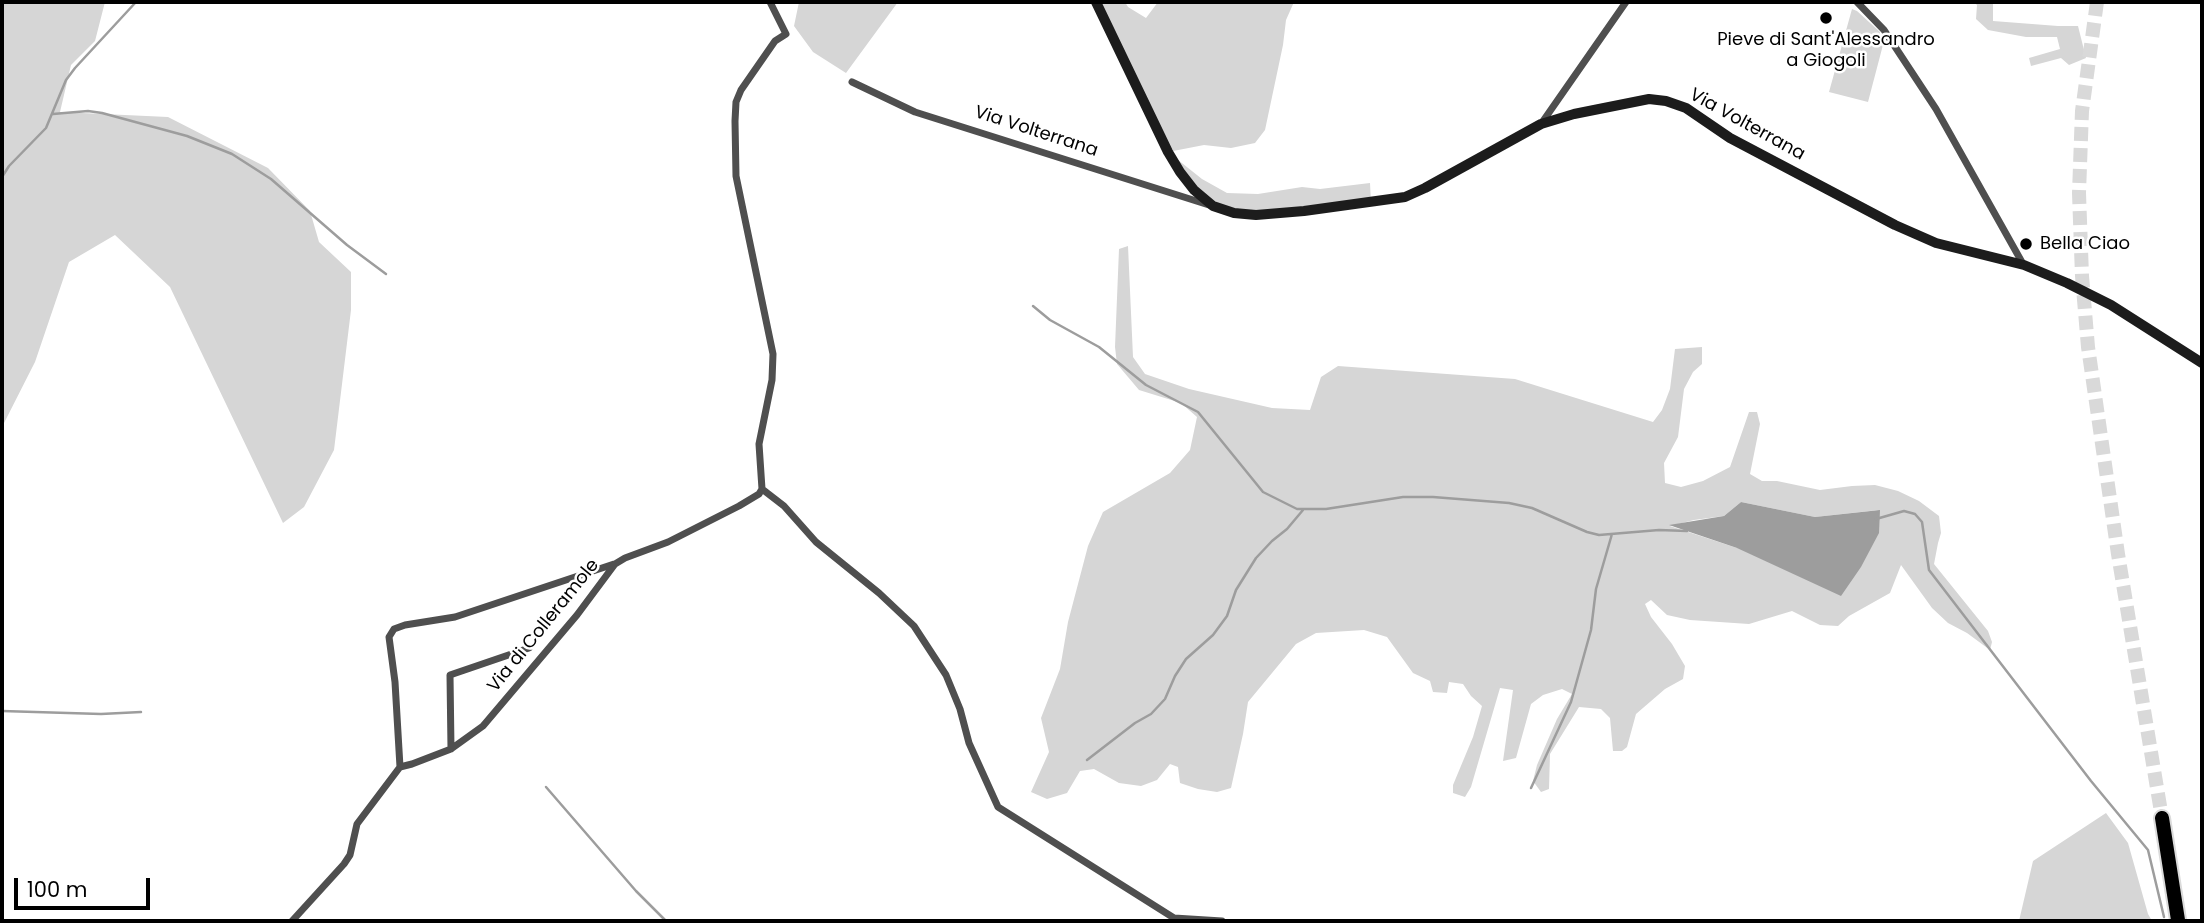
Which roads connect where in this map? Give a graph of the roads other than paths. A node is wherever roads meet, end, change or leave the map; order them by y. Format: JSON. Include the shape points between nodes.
{"nodes":[{"id":1,"x":770,"y":2,"type":"edge"},
{"id":2,"x":1096,"y":2,"type":"edge"},
{"id":3,"x":1626,"y":2,"type":"edge"},
{"id":4,"x":1857,"y":2,"type":"edge"},
{"id":5,"x":852,"y":82,"type":"dead end"},
{"id":6,"x":1541,"y":124,"type":"junction"},
{"id":7,"x":1213,"y":206,"type":"junction"},
{"id":8,"x":2024,"y":265,"type":"junction"},
{"id":9,"x":2202,"y":363,"type":"edge"},
{"id":10,"x":762,"y":489,"type":"junction"},
{"id":11,"x":615,"y":564,"type":"junction"},
{"id":12,"x":528,"y":648,"type":"dead end"},
{"id":13,"x":451,"y":749,"type":"junction"},
{"id":14,"x":400,"y":767,"type":"junction"},
{"id":15,"x":2162,"y":818,"type":"tunnel mouth"},
{"id":16,"x":2178,"y":920,"type":"edge"},
{"id":17,"x":292,"y":921,"type":"edge"},
{"id":18,"x":1222,"y":921,"type":"edge"}],
"edges":[{"from":1,"to":10,"type":"street","via":[[786,34],[775,41],[736,102],[736,176],[773,354],[759,444]]},
{"from":2,"to":7,"type":"main road","via":[[1168,152],[1194,190]]},
{"from":3,"to":6,"type":"street"},
{"from":4,"to":8,"type":"street","via":[[1884,30],[1936,109]]},
{"from":5,"to":7,"type":"street","name":"Via Volterrana","via":[[915,112]]},
{"from":6,"to":7,"type":"main road","name":"Via Volterrana","via":[[1405,197],[1256,215]]},
{"from":6,"to":8,"type":"main road","name":"Via Volterrana","via":[[1649,99],[1666,101],[1895,225],[1936,243]]},
{"from":8,"to":9,"type":"main road","name":"Via Volterrana","via":[[2111,305]]},
{"from":10,"to":11,"type":"street","name":"Via di Colleramole","via":[[739,506]]},
{"from":10,"to":18,"type":"street","via":[[914,626],[946,675],[968,743],[999,807],[1174,918]]},
{"from":11,"to":13,"type":"street","name":"Via di Colleramole","via":[[483,726]]},
{"from":11,"to":14,"type":"street","via":[[455,617],[394,629],[389,637]]},
{"from":12,"to":13,"type":"street","via":[[450,675]]},
{"from":13,"to":14,"type":"street","name":"Via di Colleramole"},
{"from":14,"to":17,"type":"street","via":[[356,824],[351,855]]},
{"from":15,"to":16,"type":"highway"}]}
